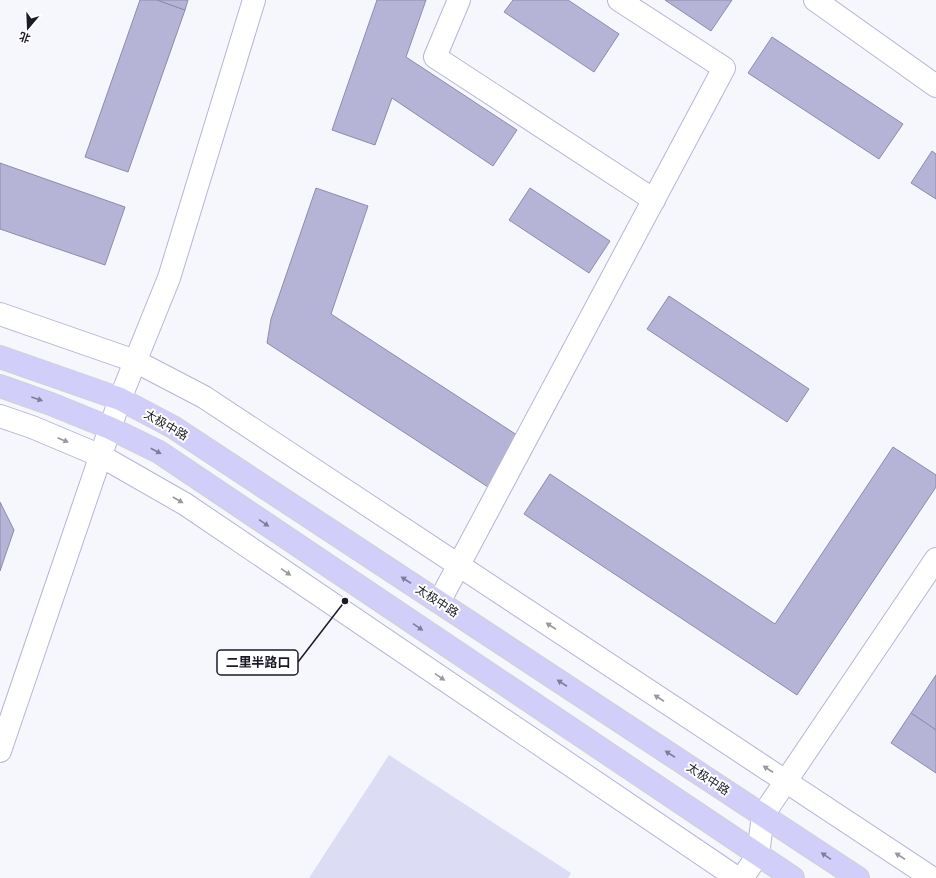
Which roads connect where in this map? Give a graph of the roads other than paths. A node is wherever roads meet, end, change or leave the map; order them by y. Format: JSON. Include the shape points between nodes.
{"nodes":[{"id":1,"x":254,"y":0,"type":"edge"},
{"id":2,"x":459,"y":0,"type":"edge"},
{"id":3,"x":619,"y":0,"type":"edge"},
{"id":4,"x":815,"y":0,"type":"edge"},
{"id":5,"x":936,"y":86,"type":"edge"},
{"id":6,"x":654,"y":200,"type":"junction"},
{"id":7,"x":0,"y":314,"type":"edge"},
{"id":8,"x":0,"y":357,"type":"edge"},
{"id":9,"x":135,"y":361,"type":"junction"},
{"id":10,"x":0,"y":386,"type":"edge"},
{"id":11,"x":120,"y":399,"type":"junction"},
{"id":12,"x":0,"y":416,"type":"edge"},
{"id":13,"x":110,"y":428,"type":"junction"},
{"id":14,"x":101,"y":456,"type":"junction"},
{"id":15,"x":936,"y":559,"type":"edge"},
{"id":16,"x":459,"y":565,"type":"junction"},
{"id":17,"x":439,"y":602,"type":"junction"},
{"id":18,"x":0,"y":751,"type":"edge"},
{"id":19,"x":786,"y":781,"type":"junction"},
{"id":20,"x":763,"y":815,"type":"junction"},
{"id":21,"x":758,"y":855,"type":"junction"},
{"id":22,"x":737,"y":878,"type":"edge"},
{"id":23,"x":742,"y":878,"type":"edge"},
{"id":24,"x":793,"y":878,"type":"edge"},
{"id":25,"x":858,"y":878,"type":"edge"},
{"id":26,"x":932,"y":878,"type":"edge"}],
"edges":[{"from":1,"to":9,"type":"street","via":[[169,278]]},
{"from":2,"to":6,"type":"street","via":[[435,57]]},
{"from":3,"to":6,"type":"street","via":[[724,68]]},
{"from":4,"to":5,"type":"street"},
{"from":6,"to":16,"type":"street"},
{"from":7,"to":9,"type":"street"},
{"from":8,"to":11,"type":"main road","name":"太极中路"},
{"from":9,"to":11,"type":"street"},
{"from":9,"to":16,"type":"street","via":[[204,397]]},
{"from":10,"to":13,"type":"main road","one_way":true},
{"from":11,"to":13,"type":"street"},
{"from":17,"to":11,"type":"main road","name":"太极中路","one_way":true,"via":[[173,427]]},
{"from":12,"to":14,"type":"street","one_way":true},
{"from":13,"to":14,"type":"street"},
{"from":13,"to":21,"type":"main road","one_way":true,"via":[[159,452]]},
{"from":14,"to":18,"type":"street"},
{"from":14,"to":22,"type":"street","one_way":true,"via":[[185,504]]},
{"from":15,"to":19,"type":"street"},
{"from":16,"to":17,"type":"street"},
{"from":19,"to":16,"type":"street","one_way":true},
{"from":20,"to":17,"type":"main road","name":"太极中路","one_way":true},
{"from":19,"to":20,"type":"street"},
{"from":26,"to":19,"type":"street","one_way":true},
{"from":20,"to":21,"type":"street"},
{"from":25,"to":20,"type":"main road","name":"太极中路","one_way":true},
{"from":21,"to":23,"type":"street"},
{"from":21,"to":24,"type":"main road"}]}
